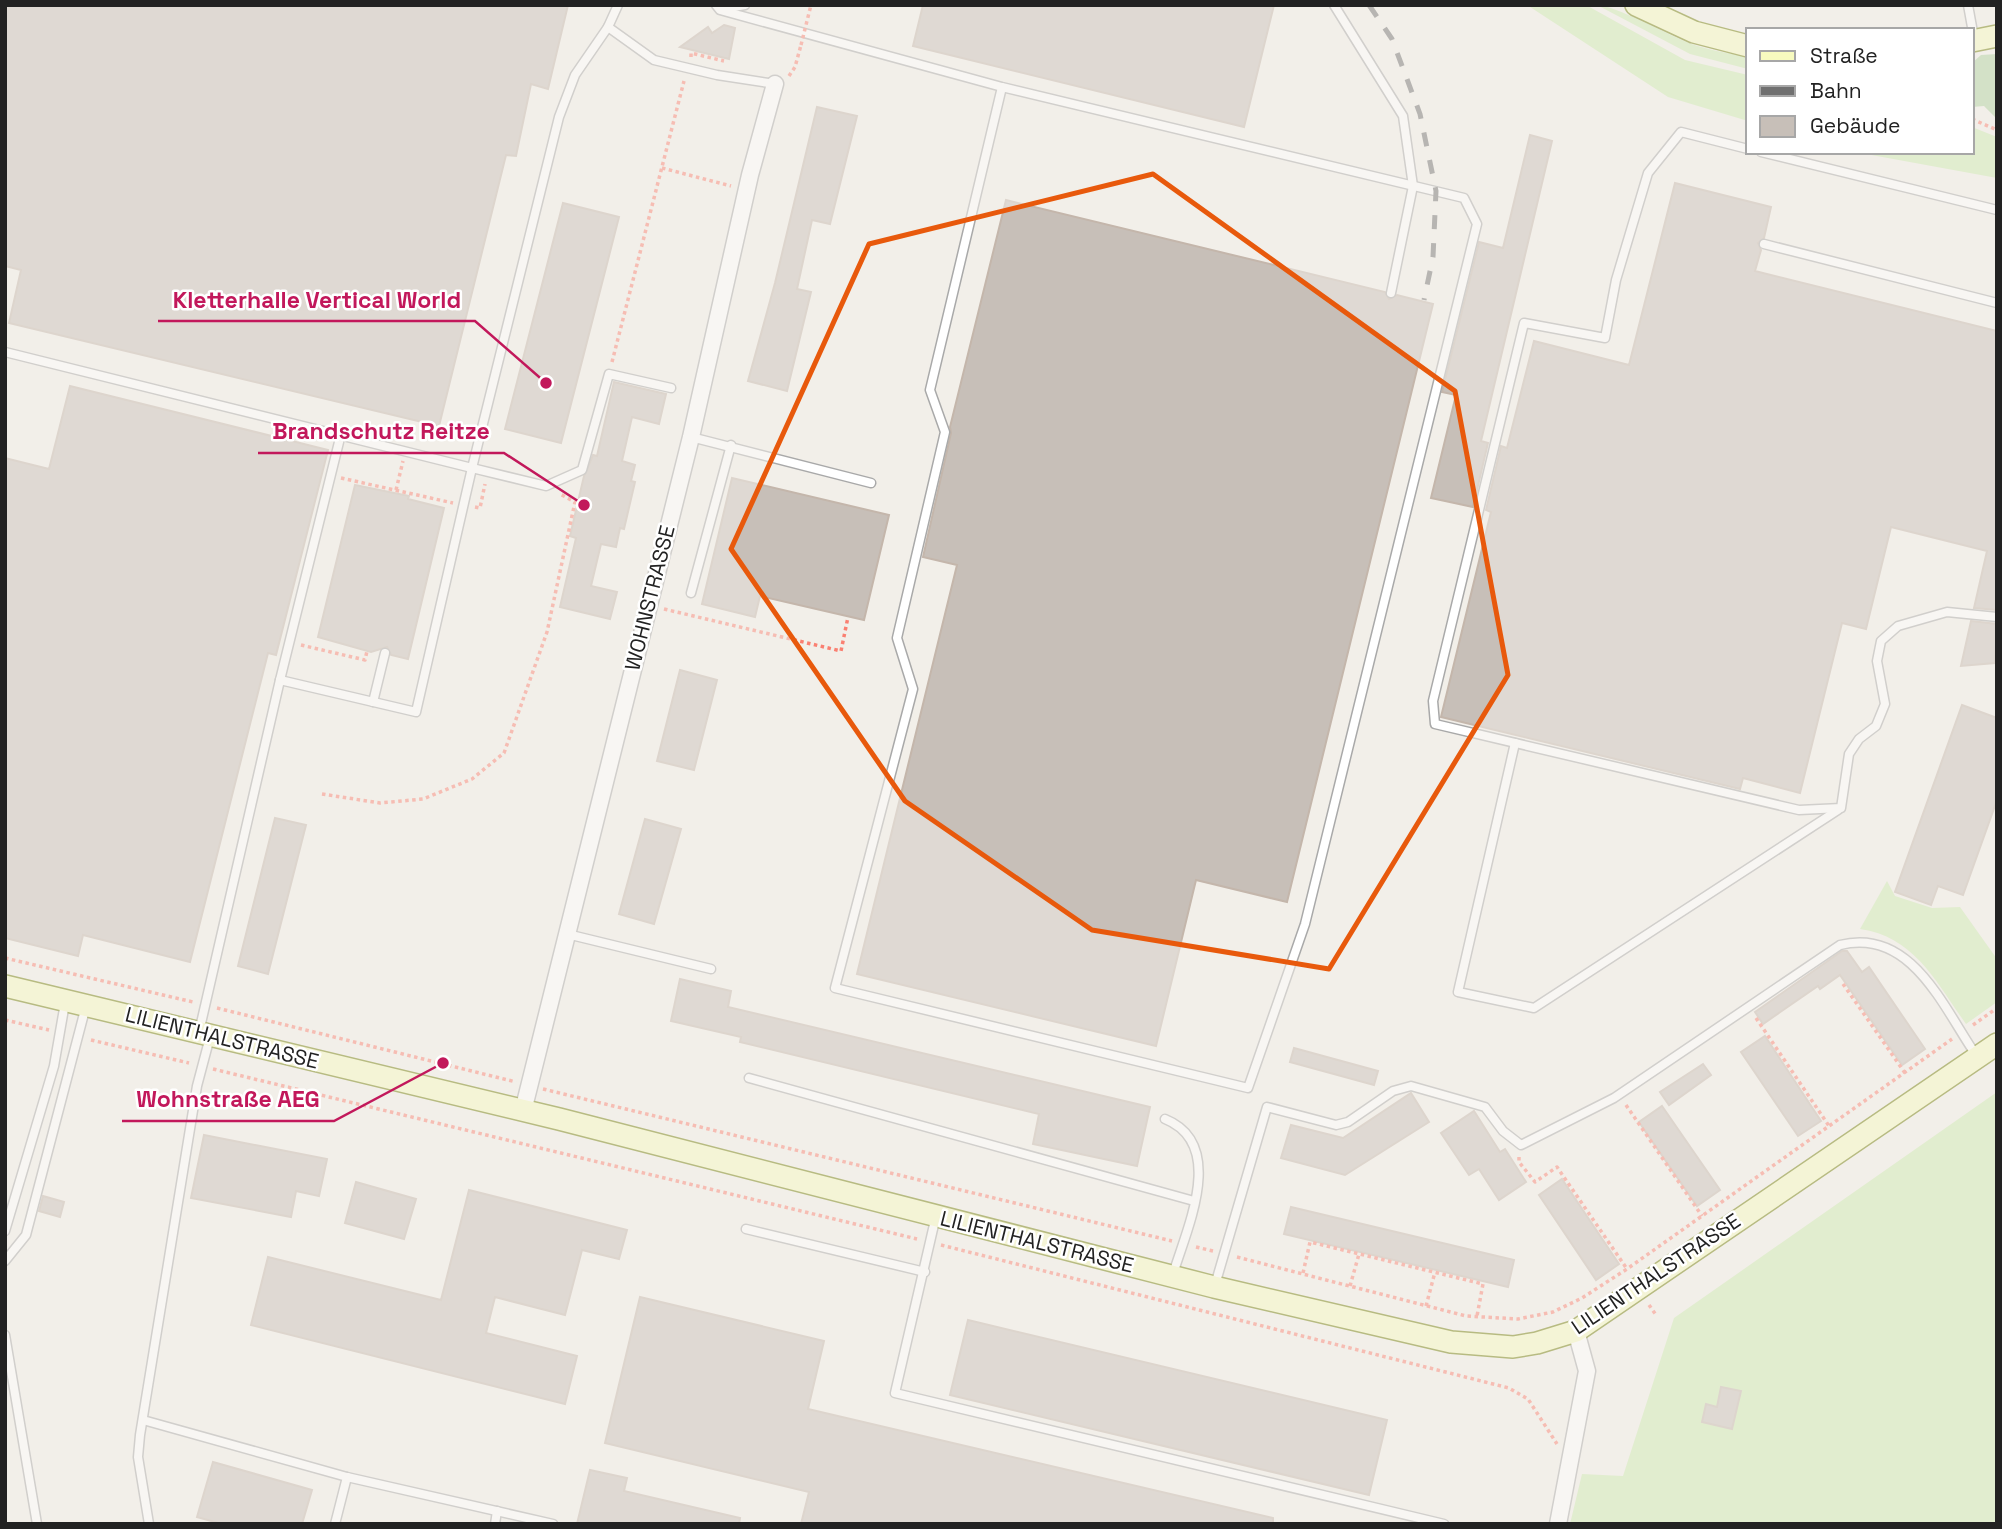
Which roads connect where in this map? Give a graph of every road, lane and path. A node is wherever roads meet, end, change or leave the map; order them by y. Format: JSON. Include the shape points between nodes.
{"nodes":[{"id":1,"x":618,"y":5,"type":"edge"},
{"id":2,"x":745,"y":5,"type":"edge"},
{"id":3,"x":811,"y":5,"type":"edge"},
{"id":4,"x":1334,"y":5,"type":"edge"},
{"id":5,"x":1636,"y":5,"type":"edge"},
{"id":6,"x":1969,"y":5,"type":"edge"},
{"id":7,"x":718,"y":8,"type":"edge"},
{"id":8,"x":608,"y":27,"type":"junction"},
{"id":9,"x":1972,"y":28,"type":"edge"},
{"id":10,"x":1997,"y":36,"type":"edge"},
{"id":11,"x":1974,"y":41,"type":"edge"},
{"id":12,"x":1746,"y":45,"type":"edge"},
{"id":13,"x":728,"y":62,"type":"dead end"},
{"id":14,"x":795,"y":67,"type":"dead end"},
{"id":15,"x":688,"y":68,"type":"junction"},
{"id":16,"x":775,"y":84,"type":"joint"},
{"id":17,"x":1002,"y":87,"type":"junction"},
{"id":18,"x":1974,"y":120,"type":"edge"},
{"id":19,"x":1997,"y":130,"type":"edge"},
{"id":20,"x":1746,"y":148,"type":"edge"},
{"id":21,"x":1769,"y":154,"type":"edge"},
{"id":22,"x":662,"y":168,"type":"junction"},
{"id":23,"x":1413,"y":186,"type":"junction"},
{"id":24,"x":733,"y":187,"type":"dead end"},
{"id":25,"x":1997,"y":210,"type":"edge"},
{"id":26,"x":1764,"y":244,"type":"dead end"},
{"id":27,"x":1391,"y":293,"type":"dead end"},
{"id":28,"x":1997,"y":303,"type":"edge"},
{"id":29,"x":5,"y":352,"type":"edge"},
{"id":30,"x":608,"y":374,"type":"junction"},
{"id":31,"x":671,"y":388,"type":"dead end"},
{"id":32,"x":691,"y":437,"type":"junction"},
{"id":33,"x":340,"y":438,"type":"junction"},
{"id":34,"x":731,"y":445,"type":"junction"},
{"id":35,"x":405,"y":452,"type":"junction"},
{"id":36,"x":472,"y":468,"type":"junction"},
{"id":37,"x":487,"y":472,"type":"junction"},
{"id":38,"x":871,"y":483,"type":"dead end"},
{"id":39,"x":546,"y":486,"type":"junction"},
{"id":40,"x":336,"y":490,"type":"dead end"},
{"id":41,"x":396,"y":490,"type":"junction"},
{"id":42,"x":464,"y":505,"type":"junction"},
{"id":43,"x":691,"y":593,"type":"dead end"},
{"id":44,"x":648,"y":606,"type":"junction"},
{"id":45,"x":848,"y":617,"type":"dead end"},
{"id":46,"x":1997,"y":617,"type":"edge"},
{"id":47,"x":289,"y":642,"type":"junction"},
{"id":48,"x":367,"y":651,"type":"dead end"},
{"id":49,"x":386,"y":653,"type":"dead end"},
{"id":50,"x":280,"y":680,"type":"junction"},
{"id":51,"x":373,"y":702,"type":"junction"},
{"id":52,"x":1515,"y":743,"type":"junction"},
{"id":53,"x":322,"y":794,"type":"dead end"},
{"id":54,"x":1841,"y":808,"type":"junction"},
{"id":55,"x":567,"y":934,"type":"junction"},
{"id":56,"x":711,"y":969,"type":"dead end"},
{"id":57,"x":1843,"y":984,"type":"dead end"},
{"id":58,"x":5,"y":986,"type":"edge"},
{"id":59,"x":76,"y":1002,"type":"junction"},
{"id":60,"x":1749,"y":1007,"type":"junction"},
{"id":61,"x":5,"y":1020,"type":"edge"},
{"id":62,"x":61,"y":1033,"type":"junction"},
{"id":63,"x":205,"y":1033,"type":"junction"},
{"id":64,"x":78,"y":1037,"type":"junction"},
{"id":65,"x":1997,"y":1044,"type":"edge"},
{"id":66,"x":1978,"y":1057,"type":"junction"},
{"id":67,"x":202,"y":1066,"type":"junction"},
{"id":68,"x":1905,"y":1073,"type":"dead end"},
{"id":69,"x":749,"y":1078,"type":"dead end"},
{"id":70,"x":1618,"y":1095,"type":"junction"},
{"id":71,"x":523,"y":1111,"type":"junction"},
{"id":72,"x":1165,"y":1119,"type":"dead end"},
{"id":73,"x":1829,"y":1126,"type":"dead end"},
{"id":74,"x":1521,"y":1145,"type":"junction"},
{"id":75,"x":1194,"y":1201,"type":"junction"},
{"id":76,"x":936,"y":1216,"type":"junction"},
{"id":77,"x":1702,"y":1216,"type":"dead end"},
{"id":78,"x":746,"y":1229,"type":"dead end"},
{"id":79,"x":5,"y":1231,"type":"edge"},
{"id":80,"x":932,"y":1243,"type":"junction"},
{"id":81,"x":1359,"y":1254,"type":"junction"},
{"id":82,"x":5,"y":1261,"type":"edge"},
{"id":83,"x":1627,"y":1269,"type":"dead end"},
{"id":84,"x":925,"y":1272,"type":"junction"},
{"id":85,"x":1436,"y":1272,"type":"junction"},
{"id":86,"x":1303,"y":1273,"type":"dead end"},
{"id":87,"x":1172,"y":1276,"type":"junction"},
{"id":88,"x":1350,"y":1286,"type":"dead end"},
{"id":89,"x":1214,"y":1287,"type":"junction"},
{"id":90,"x":1426,"y":1306,"type":"dead end"},
{"id":91,"x":1477,"y":1317,"type":"dead end"},
{"id":92,"x":1576,"y":1331,"type":"junction"},
{"id":93,"x":5,"y":1335,"type":"edge"},
{"id":94,"x":143,"y":1420,"type":"junction"},
{"id":95,"x":1569,"y":1464,"type":"junction"},
{"id":96,"x":347,"y":1476,"type":"junction"},
{"id":97,"x":497,"y":1511,"type":"junction"},
{"id":98,"x":37,"y":1524,"type":"edge"},
{"id":99,"x":149,"y":1524,"type":"edge"},
{"id":100,"x":335,"y":1524,"type":"edge"},
{"id":101,"x":495,"y":1524,"type":"edge"},
{"id":102,"x":554,"y":1524,"type":"edge"},
{"id":103,"x":1444,"y":1524,"type":"edge"},
{"id":104,"x":1558,"y":1524,"type":"edge"}],
"edges":[{"from":1,"to":8,"type":"lane"},
{"from":2,"to":7,"type":"lane"},
{"from":3,"to":14,"type":"path","bridge":true},
{"from":4,"to":23,"type":"lane","via":[[1403,116]]},
{"from":5,"to":12,"type":"main road","via":[[1695,32]]},
{"from":6,"to":9,"type":"lane"},
{"from":7,"to":17,"type":"lane"},
{"from":8,"to":15,"type":"lane","via":[[654,60]]},
{"from":8,"to":36,"type":"lane","via":[[575,75],[559,117]]},
{"from":10,"to":11,"type":"main road"},
{"from":13,"to":15,"type":"path","via":[[691,53]]},
{"from":15,"to":16,"type":"lane"},
{"from":15,"to":22,"type":"path"},
{"from":16,"to":32,"type":"street","name":"WOHNSTRASSE"},
{"from":17,"to":23,"type":"lane"},
{"from":17,"to":23,"type":"lane","via":[[930,390],[945,432],[897,638],[913,689],[835,988],[1248,1088],[1305,924],[1477,224],[1464,198]]},
{"from":18,"to":19,"type":"path"},
{"from":20,"to":52,"type":"lane","via":[[1681,132],[1648,173],[1616,280],[1605,338],[1524,323],[1433,701],[1435,724]]},
{"from":21,"to":25,"type":"lane"},
{"from":22,"to":24,"type":"path"},
{"from":22,"to":30,"type":"path"},
{"from":23,"to":27,"type":"lane"},
{"from":26,"to":28,"type":"lane"},
{"from":29,"to":33,"type":"lane"},
{"from":30,"to":31,"type":"lane"},
{"from":30,"to":39,"type":"lane","via":[[582,470]]},
{"from":32,"to":34,"type":"lane"},
{"from":32,"to":44,"type":"street","name":"WOHNSTRASSE"},
{"from":33,"to":35,"type":"lane"},
{"from":33,"to":47,"type":"lane"},
{"from":34,"to":38,"type":"lane"},
{"from":34,"to":43,"type":"lane"},
{"from":35,"to":36,"type":"lane"},
{"from":35,"to":41,"type":"path"},
{"from":36,"to":37,"type":"lane"},
{"from":36,"to":42,"type":"lane"},
{"from":37,"to":39,"type":"lane"},
{"from":37,"to":42,"type":"path","via":[[480,509]]},
{"from":39,"to":53,"type":"path","via":[[575,502],[547,632],[504,753],[472,779],[423,799],[380,803]]},
{"from":40,"to":41,"type":"path","via":[[340,477]]},
{"from":41,"to":42,"type":"path"},
{"from":42,"to":51,"type":"lane","via":[[416,712]]},
{"from":44,"to":45,"type":"path","via":[[841,651]]},
{"from":44,"to":55,"type":"street","name":"WOHNSTRASSE"},
{"from":46,"to":54,"type":"lane","via":[[1947,612],[1898,626],[1881,641],[1877,661],[1885,705],[1876,726],[1849,754]]},
{"from":47,"to":48,"type":"path","via":[[365,660]]},
{"from":47,"to":50,"type":"lane"},
{"from":49,"to":51,"type":"lane"},
{"from":50,"to":51,"type":"lane"},
{"from":50,"to":63,"type":"lane"},
{"from":52,"to":54,"type":"lane","via":[[1799,810]]},
{"from":52,"to":54,"type":"lane","via":[[1458,992],[1534,1008]]},
{"from":55,"to":56,"type":"lane"},
{"from":55,"to":71,"type":"street","name":"WOHNSTRASSE"},
{"from":57,"to":68,"type":"path"},
{"from":58,"to":59,"type":"main road","name":"LILIENTHALSTRASSE"},
{"from":59,"to":62,"type":"lane"},
{"from":59,"to":63,"type":"main road","name":"LILIENTHALSTRASSE"},
{"from":59,"to":64,"type":"lane"},
{"from":60,"to":66,"type":"lane","via":[[1840,945],[1859,940],[1906,957]]},
{"from":60,"to":70,"type":"lane"},
{"from":60,"to":73,"type":"path"},
{"from":61,"to":62,"type":"path"},
{"from":62,"to":79,"type":"lane"},
{"from":63,"to":67,"type":"lane"},
{"from":63,"to":71,"type":"main road","name":"LILIENTHALSTRASSE"},
{"from":64,"to":67,"type":"path"},
{"from":64,"to":82,"type":"lane","via":[[26,1236]]},
{"from":65,"to":66,"type":"main road","name":"LILIENTHALSTRASSE"},
{"from":66,"to":92,"type":"main road","name":"LILIENTHALSTRASSE"},
{"from":67,"to":80,"type":"path"},
{"from":67,"to":94,"type":"lane"},
{"from":69,"to":75,"type":"lane"},
{"from":70,"to":74,"type":"lane"},
{"from":70,"to":77,"type":"path"},
{"from":71,"to":76,"type":"main road","name":"LILIENTHALSTRASSE"},
{"from":72,"to":75,"type":"lane","via":[[1184,1129],[1197,1150],[1199,1178]]},
{"from":74,"to":83,"type":"path","via":[[1519,1163],[1535,1182],[1556,1167]]},
{"from":74,"to":89,"type":"lane","via":[[1485,1107],[1411,1086],[1393,1091],[1348,1122],[1336,1125],[1266,1107]]},
{"from":75,"to":87,"type":"lane"},
{"from":76,"to":80,"type":"lane"},
{"from":76,"to":87,"type":"main road","name":"LILIENTHALSTRASSE"},
{"from":78,"to":84,"type":"lane"},
{"from":80,"to":84,"type":"lane"},
{"from":80,"to":95,"type":"path","via":[[1509,1388],[1528,1399]]},
{"from":81,"to":85,"type":"path"},
{"from":81,"to":86,"type":"path","via":[[1310,1242]]},
{"from":81,"to":88,"type":"path"},
{"from":84,"to":103,"type":"lane","via":[[895,1393]]},
{"from":85,"to":90,"type":"path"},
{"from":85,"to":91,"type":"path","via":[[1483,1284]]},
{"from":87,"to":89,"type":"main road","name":"LILIENTHALSTRASSE"},
{"from":89,"to":92,"type":"main road","name":"LILIENTHALSTRASSE","via":[[1451,1342],[1537,1343]]},
{"from":92,"to":95,"type":"street","via":[[1587,1371]]},
{"from":93,"to":98,"type":"lane"},
{"from":94,"to":96,"type":"lane"},
{"from":94,"to":99,"type":"lane","via":[[138,1457]]},
{"from":95,"to":104,"type":"street"},
{"from":96,"to":97,"type":"lane"},
{"from":96,"to":100,"type":"lane"},
{"from":97,"to":101,"type":"lane"},
{"from":97,"to":102,"type":"lane"}]}
